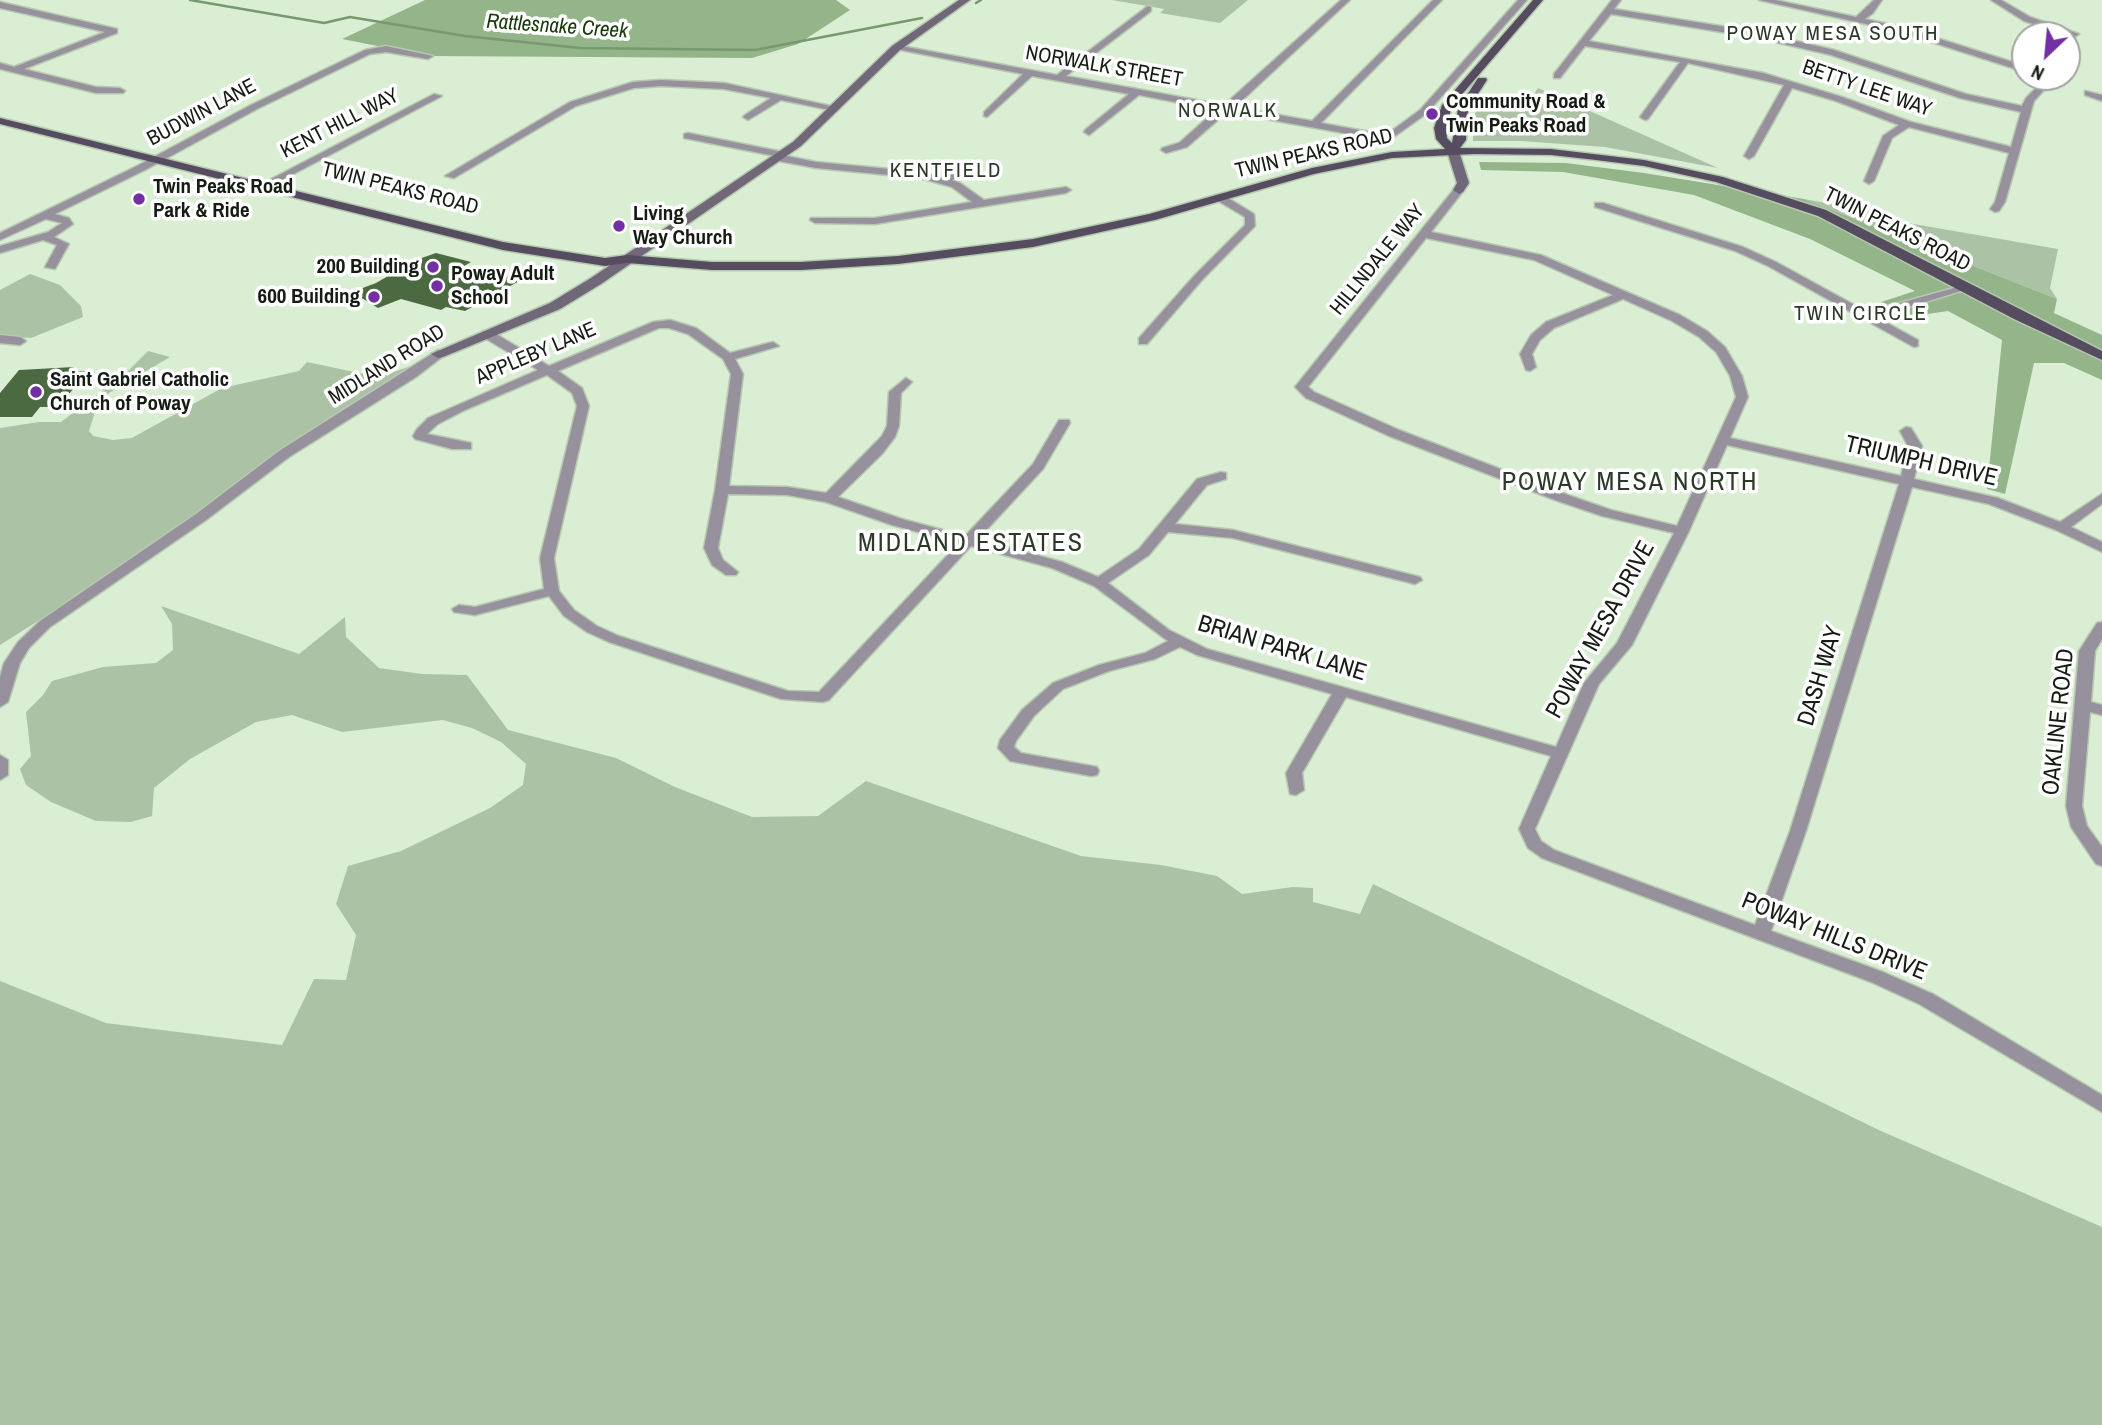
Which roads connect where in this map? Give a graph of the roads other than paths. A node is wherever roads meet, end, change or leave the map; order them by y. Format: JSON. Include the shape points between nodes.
{"nodes":[{"id":1,"x":965,"y":0,"type":"edge"},
{"id":2,"x":1346,"y":0,"type":"edge"},
{"id":3,"x":1438,"y":0,"type":"edge"},
{"id":4,"x":1523,"y":0,"type":"edge"},
{"id":5,"x":1538,"y":0,"type":"edge"},
{"id":6,"x":1551,"y":0,"type":"edge"},
{"id":7,"x":1617,"y":0,"type":"edge"},
{"id":8,"x":1763,"y":0,"type":"edge"},
{"id":9,"x":1878,"y":0,"type":"edge"},
{"id":10,"x":1995,"y":0,"type":"edge"},
{"id":11,"x":0,"y":5,"type":"edge"},
{"id":12,"x":1148,"y":9,"type":"dead end"},
{"id":13,"x":1608,"y":11,"type":"junction"},
{"id":14,"x":1858,"y":19,"type":"junction"},
{"id":15,"x":2034,"y":21,"type":"edge"},
{"id":16,"x":1582,"y":43,"type":"junction"},
{"id":17,"x":896,"y":48,"type":"junction"},
{"id":18,"x":428,"y":56,"type":"dead end"},
{"id":19,"x":1686,"y":60,"type":"junction"},
{"id":20,"x":2011,"y":64,"type":"edge"},
{"id":21,"x":0,"y":66,"type":"edge"},
{"id":22,"x":14,"y":70,"type":"junction"},
{"id":23,"x":1029,"y":73,"type":"junction"},
{"id":24,"x":1557,"y":76,"type":"dead end"},
{"id":25,"x":1058,"y":78,"type":"junction"},
{"id":26,"x":1790,"y":83,"type":"junction"},
{"id":27,"x":120,"y":90,"type":"dead end"},
{"id":28,"x":2038,"y":91,"type":"edge"},
{"id":29,"x":1137,"y":92,"type":"junction"},
{"id":30,"x":2088,"y":93,"type":"dead end"},
{"id":31,"x":437,"y":96,"type":"dead end"},
{"id":32,"x":780,"y":97,"type":"junction"},
{"id":33,"x":2102,"y":98,"type":"edge"},
{"id":34,"x":835,"y":108,"type":"junction"},
{"id":35,"x":1226,"y":109,"type":"junction"},
{"id":36,"x":2026,"y":110,"type":"junction"},
{"id":37,"x":0,"y":111,"type":"edge"},
{"id":38,"x":987,"y":114,"type":"dead end"},
{"id":39,"x":748,"y":117,"type":"dead end"},
{"id":40,"x":1645,"y":117,"type":"dead end"},
{"id":41,"x":0,"y":121,"type":"edge"},
{"id":42,"x":1907,"y":124,"type":"junction"},
{"id":43,"x":1313,"y":125,"type":"junction"},
{"id":44,"x":1089,"y":132,"type":"dead end"},
{"id":45,"x":688,"y":135,"type":"dead end"},
{"id":46,"x":1166,"y":150,"type":"dead end"},
{"id":47,"x":1452,"y":151,"type":"junction"},
{"id":48,"x":2014,"y":151,"type":"junction"},
{"id":49,"x":167,"y":153,"type":"junction"},
{"id":50,"x":781,"y":156,"type":"junction"},
{"id":51,"x":1749,"y":156,"type":"dead end"},
{"id":52,"x":154,"y":160,"type":"junction"},
{"id":53,"x":965,"y":170,"type":"dead end"},
{"id":54,"x":450,"y":176,"type":"dead end"},
{"id":55,"x":275,"y":180,"type":"junction"},
{"id":56,"x":944,"y":180,"type":"junction"},
{"id":57,"x":1869,"y":181,"type":"dead end"},
{"id":58,"x":261,"y":187,"type":"junction"},
{"id":59,"x":1066,"y":190,"type":"dead end"},
{"id":60,"x":1459,"y":190,"type":"joint"},
{"id":61,"x":1219,"y":197,"type":"junction"},
{"id":62,"x":982,"y":204,"type":"junction"},
{"id":63,"x":1599,"y":205,"type":"dead end"},
{"id":64,"x":1995,"y":209,"type":"dead end"},
{"id":65,"x":45,"y":215,"type":"junction"},
{"id":66,"x":815,"y":220,"type":"dead end"},
{"id":67,"x":1424,"y":234,"type":"junction"},
{"id":68,"x":0,"y":237,"type":"edge"},
{"id":69,"x":44,"y":237,"type":"junction"},
{"id":70,"x":0,"y":250,"type":"edge"},
{"id":71,"x":627,"y":259,"type":"junction"},
{"id":72,"x":51,"y":267,"type":"dead end"},
{"id":73,"x":1965,"y":288,"type":"junction"},
{"id":74,"x":1624,"y":294,"type":"junction"},
{"id":75,"x":1866,"y":316,"type":"junction"},
{"id":76,"x":487,"y":334,"type":"junction"},
{"id":77,"x":0,"y":340,"type":"edge"},
{"id":78,"x":20,"y":341,"type":"dead end"},
{"id":79,"x":1143,"y":341,"type":"dead end"},
{"id":80,"x":1914,"y":343,"type":"dead end"},
{"id":81,"x":773,"y":346,"type":"dead end"},
{"id":82,"x":438,"y":354,"type":"joint"},
{"id":83,"x":2102,"y":356,"type":"edge"},
{"id":84,"x":729,"y":358,"type":"junction"},
{"id":85,"x":1530,"y":367,"type":"dead end"},
{"id":86,"x":548,"y":370,"type":"junction"},
{"id":87,"x":906,"y":383,"type":"dead end"},
{"id":88,"x":1064,"y":423,"type":"dead end"},
{"id":89,"x":1906,"y":431,"type":"dead end"},
{"id":90,"x":1723,"y":440,"type":"junction"},
{"id":91,"x":466,"y":446,"type":"dead end"},
{"id":92,"x":1221,"y":476,"type":"dead end"},
{"id":93,"x":1907,"y":481,"type":"junction"},
{"id":94,"x":722,"y":490,"type":"junction"},
{"id":95,"x":828,"y":498,"type":"junction"},
{"id":96,"x":2102,"y":498,"type":"edge"},
{"id":97,"x":1165,"y":527,"type":"junction"},
{"id":98,"x":2061,"y":527,"type":"junction"},
{"id":99,"x":1682,"y":531,"type":"junction"},
{"id":100,"x":966,"y":541,"type":"junction"},
{"id":101,"x":2102,"y":548,"type":"edge"},
{"id":102,"x":731,"y":572,"type":"dead end"},
{"id":103,"x":1415,"y":580,"type":"dead end"},
{"id":104,"x":1099,"y":583,"type":"junction"},
{"id":105,"x":552,"y":591,"type":"junction"},
{"id":106,"x":459,"y":609,"type":"dead end"},
{"id":107,"x":2102,"y":626,"type":"edge"},
{"id":108,"x":1180,"y":642,"type":"junction"},
{"id":109,"x":1341,"y":692,"type":"junction"},
{"id":110,"x":0,"y":702,"type":"edge"},
{"id":111,"x":2083,"y":705,"type":"junction"},
{"id":112,"x":2102,"y":710,"type":"edge"},
{"id":113,"x":1560,"y":753,"type":"junction"},
{"id":114,"x":0,"y":760,"type":"edge"},
{"id":115,"x":1091,"y":771,"type":"dead end"},
{"id":116,"x":0,"y":775,"type":"edge"},
{"id":117,"x":1296,"y":790,"type":"dead end"},
{"id":118,"x":1534,"y":844,"type":"joint"},
{"id":119,"x":2102,"y":860,"type":"edge"},
{"id":120,"x":1761,"y":934,"type":"junction"},
{"id":121,"x":2102,"y":1104,"type":"edge"}],
"edges":[{"from":1,"to":17,"type":"main road","name":"MIDLAND ROAD"},
{"from":2,"to":35,"type":"street"},
{"from":3,"to":43,"type":"street"},
{"from":4,"to":43,"type":"street","name":"NORWALK STREET","via":[[1423,112],[1388,138]]},
{"from":5,"to":47,"type":"main road","via":[[1447,105],[1440,128]]},
{"from":6,"to":47,"type":"main road","via":[[1469,96],[1461,116],[1460,140]]},
{"from":7,"to":13,"type":"street"},
{"from":8,"to":14,"type":"street"},
{"from":9,"to":14,"type":"street"},
{"from":10,"to":15,"type":"street"},
{"from":11,"to":22,"type":"street","via":[[114,31]]},
{"from":12,"to":25,"type":"street"},
{"from":13,"to":16,"type":"street"},
{"from":13,"to":36,"type":"street","via":[[1770,38],[1884,68],[1963,96]]},
{"from":14,"to":20,"type":"street"},
{"from":16,"to":19,"type":"street","name":"BETTY LEE WAY"},
{"from":16,"to":24,"type":"street"},
{"from":17,"to":23,"type":"street","name":"NORWALK STREET"},
{"from":17,"to":34,"type":"main road","name":"MIDLAND ROAD"},
{"from":18,"to":49,"type":"street","name":"BUDWIN LANE","via":[[386,49],[368,52]]},
{"from":19,"to":26,"type":"street","name":"BETTY LEE WAY"},
{"from":19,"to":40,"type":"street"},
{"from":21,"to":22,"type":"street"},
{"from":22,"to":27,"type":"street","via":[[96,90]]},
{"from":23,"to":25,"type":"street","name":"NORWALK STREET"},
{"from":23,"to":38,"type":"street"},
{"from":25,"to":29,"type":"street","name":"NORWALK STREET"},
{"from":26,"to":42,"type":"street","name":"BETTY LEE WAY"},
{"from":26,"to":51,"type":"street"},
{"from":28,"to":36,"type":"street"},
{"from":29,"to":35,"type":"street","name":"NORWALK STREET"},
{"from":29,"to":44,"type":"street"},
{"from":30,"to":33,"type":"street"},
{"from":31,"to":55,"type":"street","name":"KENT HILL WAY"},
{"from":32,"to":34,"type":"street"},
{"from":32,"to":39,"type":"street"},
{"from":32,"to":54,"type":"street","via":[[695,83],[618,88],[573,104]]},
{"from":34,"to":50,"type":"main road","name":"MIDLAND ROAD"},
{"from":35,"to":43,"type":"street","name":"NORWALK STREET"},
{"from":35,"to":46,"type":"street","via":[[1183,145]]},
{"from":36,"to":48,"type":"street"},
{"from":37,"to":49,"type":"main road","name":"TWIN PEAKS ROAD"},
{"from":41,"to":52,"type":"main road","name":"TWIN PEAKS ROAD"},
{"from":42,"to":48,"type":"street","name":"BETTY LEE WAY"},
{"from":42,"to":57,"type":"street","via":[[1888,136]]},
{"from":45,"to":50,"type":"street"},
{"from":47,"to":60,"type":"main road","name":"HILLNDALE WAY","via":[[1464,183]]},
{"from":47,"to":61,"type":"main road","name":"TWIN PEAKS ROAD","via":[[1365,159]]},
{"from":47,"to":73,"type":"main road","name":"TWIN PEAKS ROAD","via":[[1550,152],[1644,163],[1719,179],[1822,213]]},
{"from":48,"to":64,"type":"street"},
{"from":49,"to":52,"type":"street","name":"BUDWIN LANE"},
{"from":49,"to":55,"type":"main road","name":"TWIN PEAKS ROAD"},
{"from":50,"to":56,"type":"street"},
{"from":50,"to":71,"type":"main road","name":"MIDLAND ROAD"},
{"from":52,"to":58,"type":"main road","name":"TWIN PEAKS ROAD"},
{"from":52,"to":65,"type":"street","name":"BUDWIN LANE"},
{"from":53,"to":56,"type":"street"},
{"from":55,"to":58,"type":"street","name":"KENT HILL WAY"},
{"from":55,"to":71,"type":"main road","name":"TWIN PEAKS ROAD","via":[[490,233],[620,254]]},
{"from":56,"to":62,"type":"street"},
{"from":58,"to":71,"type":"main road","name":"TWIN PEAKS ROAD","via":[[503,246],[607,262]]},
{"from":59,"to":62,"type":"street"},
{"from":60,"to":67,"type":"street","name":"HILLNDALE WAY"},
{"from":61,"to":71,"type":"main road","name":"TWIN PEAKS ROAD","via":[[1108,228],[912,259],[757,266]]},
{"from":61,"to":79,"type":"street","via":[[1250,216],[1250,226]]},
{"from":62,"to":66,"type":"street","via":[[875,220]]},
{"from":63,"to":75,"type":"street","via":[[1739,249]]},
{"from":65,"to":68,"type":"street","name":"BUDWIN LANE"},
{"from":65,"to":69,"type":"street","via":[[68,224]]},
{"from":67,"to":74,"type":"street","name":"POWAY MESA DRIVE","via":[[1538,257]]},
{"from":67,"to":99,"type":"street","name":"HILLNDALE WAY","via":[[1301,387],[1394,433],[1560,497]]},
{"from":69,"to":70,"type":"street"},
{"from":69,"to":72,"type":"street","via":[[63,244]]},
{"from":71,"to":76,"type":"main road","name":"MIDLAND ROAD","via":[[555,306]]},
{"from":73,"to":75,"type":"street"},
{"from":73,"to":83,"type":"main road","name":"TWIN PEAKS ROAD"},
{"from":74,"to":85,"type":"street","via":[[1550,325],[1526,354]]},
{"from":74,"to":90,"type":"street","name":"POWAY MESA DRIVE","via":[[1676,318],[1721,350],[1742,397]]},
{"from":75,"to":80,"type":"street"},
{"from":76,"to":82,"type":"main road","name":"MIDLAND ROAD"},
{"from":76,"to":86,"type":"street"},
{"from":77,"to":78,"type":"street"},
{"from":81,"to":84,"type":"street"},
{"from":82,"to":110,"type":"street","name":"MIDLAND ROAD","via":[[285,454],[45,624],[12,663]]},
{"from":84,"to":86,"type":"street","name":"APPLEBY LANE","via":[[676,326],[657,324]]},
{"from":84,"to":94,"type":"street","via":[[737,374]]},
{"from":86,"to":91,"type":"street","name":"APPLEBY LANE","via":[[433,421],[420,436]]},
{"from":86,"to":105,"type":"street","via":[[578,391],[583,406],[547,558]]},
{"from":87,"to":95,"type":"street","via":[[895,392],[888,437]]},
{"from":88,"to":100,"type":"street","via":[[1038,466]]},
{"from":89,"to":93,"type":"street","name":"DASH WAY","via":[[1915,446]]},
{"from":90,"to":93,"type":"street","name":"TRIUMPH DRIVE"},
{"from":90,"to":99,"type":"street","name":"POWAY MESA DRIVE"},
{"from":92,"to":97,"type":"street","via":[[1202,482]]},
{"from":93,"to":98,"type":"street","name":"TRIUMPH DRIVE","via":[[1993,501]]},
{"from":93,"to":120,"type":"street","name":"DASH WAY","via":[[1798,831]]},
{"from":94,"to":95,"type":"street","name":"BRIAN PARK LANE","via":[[788,491]]},
{"from":94,"to":102,"type":"street","via":[[711,548],[717,562]]},
{"from":95,"to":100,"type":"street","name":"BRIAN PARK LANE"},
{"from":96,"to":98,"type":"street"},
{"from":97,"to":103,"type":"street","via":[[1233,534]]},
{"from":97,"to":104,"type":"street","via":[[1144,552]]},
{"from":98,"to":101,"type":"street","name":"TRIUMPH DRIVE"},
{"from":99,"to":113,"type":"street","name":"POWAY MESA DRIVE","via":[[1624,645],[1592,683]]},
{"from":100,"to":104,"type":"street","name":"BRIAN PARK LANE","via":[[1057,565]]},
{"from":100,"to":105,"type":"street","via":[[823,697],[787,696],[614,639],[569,613]]},
{"from":104,"to":108,"type":"street","name":"BRIAN PARK LANE"},
{"from":105,"to":106,"type":"street","via":[[475,611]]},
{"from":107,"to":111,"type":"street","name":"OAKLINE ROAD","via":[[2087,651]]},
{"from":108,"to":109,"type":"street","name":"BRIAN PARK LANE"},
{"from":108,"to":115,"type":"street","via":[[1058,686],[1028,713],[1008,740],[1006,748],[1016,757]]},
{"from":109,"to":113,"type":"street","name":"BRIAN PARK LANE"},
{"from":109,"to":117,"type":"street","via":[[1294,773]]},
{"from":111,"to":112,"type":"street"},
{"from":111,"to":119,"type":"street","name":"OAKLINE ROAD","via":[[2074,806],[2079,827]]},
{"from":113,"to":118,"type":"street","name":"POWAY MESA DRIVE","via":[[1527,828]]},
{"from":114,"to":116,"type":"street"},
{"from":118,"to":120,"type":"street","name":"POWAY HILLS DRIVE","via":[[1548,854]]},
{"from":120,"to":121,"type":"street","name":"POWAY HILLS DRIVE","via":[[1926,999]]}]}
